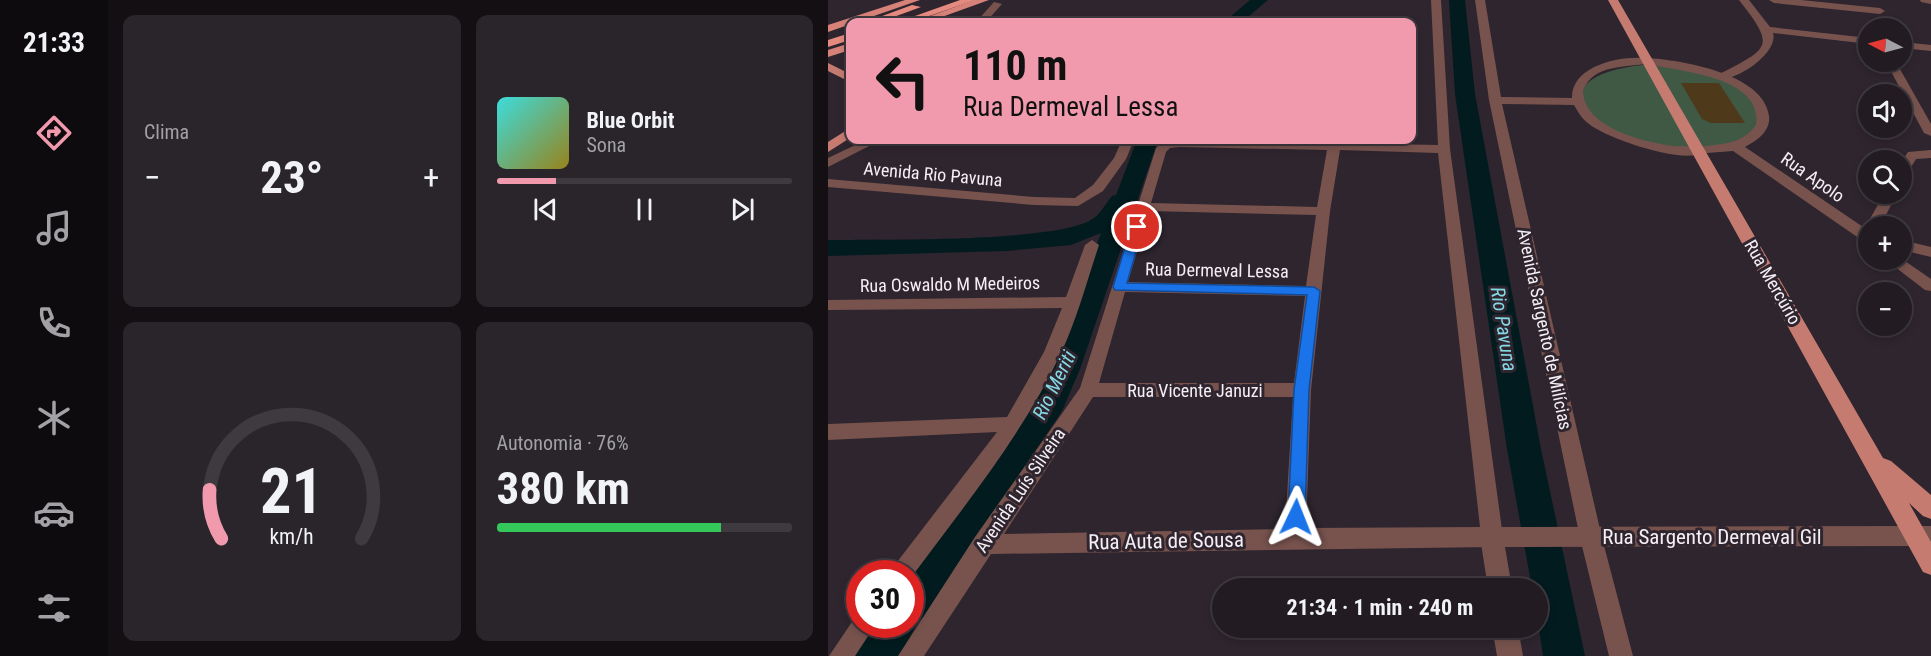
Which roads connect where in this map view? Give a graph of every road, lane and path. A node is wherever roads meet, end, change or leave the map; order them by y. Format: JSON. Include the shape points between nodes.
{"nodes":[{"id":1,"x":915,"y":0,"type":"edge"},
{"id":2,"x":938,"y":0,"type":"edge"},
{"id":3,"x":956,"y":0,"type":"edge"},
{"id":4,"x":970,"y":0,"type":"edge"},
{"id":5,"x":984,"y":0,"type":"edge"},
{"id":6,"x":1436,"y":0,"type":"edge"},
{"id":7,"x":1480,"y":0,"type":"edge"},
{"id":8,"x":1613,"y":0,"type":"edge"},
{"id":9,"x":1744,"y":0,"type":"edge"},
{"id":10,"x":1774,"y":0,"type":"edge"},
{"id":11,"x":1925,"y":0,"type":"edge"},
{"id":12,"x":1931,"y":1,"type":"edge"},
{"id":13,"x":997,"y":4,"type":"dead end"},
{"id":14,"x":1880,"y":11,"type":"dead end"},
{"id":15,"x":861,"y":18,"type":"edge"},
{"id":16,"x":883,"y":18,"type":"edge"},
{"id":17,"x":902,"y":18,"type":"edge"},
{"id":18,"x":915,"y":18,"type":"edge"},
{"id":19,"x":931,"y":18,"type":"edge"},
{"id":20,"x":985,"y":18,"type":"edge"},
{"id":21,"x":846,"y":23,"type":"edge"},
{"id":22,"x":828,"y":29,"type":"edge"},
{"id":23,"x":1769,"y":30,"type":"junction"},
{"id":24,"x":828,"y":37,"type":"edge"},
{"id":25,"x":846,"y":37,"type":"edge"},
{"id":26,"x":846,"y":38,"type":"edge"},
{"id":27,"x":846,"y":39,"type":"edge"},
{"id":28,"x":1858,"y":40,"type":"edge"},
{"id":29,"x":828,"y":44,"type":"edge"},
{"id":30,"x":1912,"y":46,"type":"edge"},
{"id":31,"x":1931,"y":48,"type":"edge"},
{"id":32,"x":828,"y":54,"type":"edge"},
{"id":33,"x":1647,"y":61,"type":"junction"},
{"id":34,"x":828,"y":66,"type":"edge"},
{"id":35,"x":1896,"y":72,"type":"edge"},
{"id":36,"x":846,"y":77,"type":"edge"},
{"id":37,"x":1722,"y":77,"type":"junction"},
{"id":38,"x":1495,"y":100,"type":"junction"},
{"id":39,"x":1577,"y":102,"type":"junction"},
{"id":40,"x":1930,"y":133,"type":"edge"},
{"id":41,"x":846,"y":135,"type":"edge"},
{"id":42,"x":867,"y":144,"type":"edge"},
{"id":43,"x":1126,"y":144,"type":"edge"},
{"id":44,"x":1170,"y":144,"type":"edge"},
{"id":45,"x":1231,"y":144,"type":"edge"},
{"id":46,"x":1735,"y":146,"type":"junction"},
{"id":47,"x":828,"y":148,"type":"edge"},
{"id":48,"x":1334,"y":148,"type":"junction"},
{"id":49,"x":1444,"y":149,"type":"junction"},
{"id":50,"x":1699,"y":151,"type":"junction"},
{"id":51,"x":1931,"y":154,"type":"edge"},
{"id":52,"x":1912,"y":155,"type":"edge"},
{"id":53,"x":828,"y":163,"type":"edge"},
{"id":54,"x":828,"y":183,"type":"edge"},
{"id":55,"x":1143,"y":207,"type":"junction"},
{"id":56,"x":1323,"y":211,"type":"junction"},
{"id":57,"x":1858,"y":228,"type":"edge"},
{"id":58,"x":1092,"y":245,"type":"dead end"},
{"id":59,"x":1912,"y":247,"type":"edge"},
{"id":60,"x":1931,"y":252,"type":"edge"},
{"id":61,"x":1908,"y":270,"type":"edge"},
{"id":62,"x":1931,"y":286,"type":"edge"},
{"id":63,"x":1119,"y":287,"type":"junction"},
{"id":64,"x":1314,"y":291,"type":"junction"},
{"id":65,"x":1072,"y":302,"type":"junction"},
{"id":66,"x":828,"y":305,"type":"edge"},
{"id":67,"x":1088,"y":390,"type":"junction"},
{"id":68,"x":1302,"y":390,"type":"junction"},
{"id":69,"x":1011,"y":424,"type":"junction"},
{"id":70,"x":828,"y":432,"type":"edge"},
{"id":71,"x":1872,"y":457,"type":"junction"},
{"id":72,"x":1931,"y":509,"type":"edge"},
{"id":73,"x":1923,"y":536,"type":"edge"},
{"id":74,"x":1501,"y":537,"type":"junction"},
{"id":75,"x":1295,"y":538,"type":"junction"},
{"id":76,"x":1586,"y":538,"type":"junction"},
{"id":77,"x":983,"y":544,"type":"junction"},
{"id":78,"x":912,"y":560,"type":"edge"},
{"id":79,"x":1931,"y":564,"type":"edge"},
{"id":80,"x":1500,"y":578,"type":"edge"},
{"id":81,"x":854,"y":638,"type":"edge"},
{"id":82,"x":1507,"y":638,"type":"edge"},
{"id":83,"x":841,"y":656,"type":"edge"},
{"id":84,"x":910,"y":656,"type":"edge"},
{"id":85,"x":1510,"y":656,"type":"edge"},
{"id":86,"x":1621,"y":656,"type":"edge"}],
"edges":[{"from":1,"to":15,"type":"highway"},
{"from":2,"to":16,"type":"highway"},
{"from":3,"to":17,"type":"highway"},
{"from":4,"to":18,"type":"highway"},
{"from":5,"to":19,"type":"highway"},
{"from":6,"to":49,"type":"street"},
{"from":7,"to":38,"type":"street","name":"Avenida Sargento de Milícias"},
{"from":8,"to":33,"type":"main road","name":"Rua Mercúrio"},
{"from":9,"to":23,"type":"street"},
{"from":10,"to":14,"type":"street"},
{"from":11,"to":12,"type":"street"},
{"from":13,"to":20,"type":"street"},
{"from":21,"to":22,"type":"highway"},
{"from":23,"to":28,"type":"street"},
{"from":23,"to":37,"type":"street","via":[[1767,48]]},
{"from":24,"to":25,"type":"highway"},
{"from":26,"to":29,"type":"highway"},
{"from":27,"to":32,"type":"highway"},
{"from":30,"to":31,"type":"street"},
{"from":33,"to":37,"type":"street","via":[[1686,66]]},
{"from":33,"to":39,"type":"street","via":[[1612,65],[1586,76],[1579,84]]},
{"from":33,"to":50,"type":"main road","name":"Rua Mercúrio"},
{"from":34,"to":36,"type":"main road"},
{"from":35,"to":40,"type":"street"},
{"from":37,"to":46,"type":"street","via":[[1754,98],[1764,115],[1758,133]]},
{"from":38,"to":39,"type":"street"},
{"from":38,"to":76,"type":"street","name":"Avenida Sargento de Milícias"},
{"from":39,"to":50,"type":"street","via":[[1599,126],[1620,137],[1645,145]]},
{"from":41,"to":47,"type":"main road"},
{"from":42,"to":53,"type":"street"},
{"from":43,"to":54,"type":"street","name":"Avenida Rio Pavuna","via":[[1111,172],[1088,197],[1078,202]]},
{"from":44,"to":55,"type":"street","name":"Avenida Luís Silveira","via":[[1160,151]]},
{"from":45,"to":48,"type":"street","name":"Avenida Luís Silveira"},
{"from":46,"to":50,"type":"street"},
{"from":46,"to":57,"type":"street","name":"Rua Apolo"},
{"from":48,"to":49,"type":"street"},
{"from":48,"to":56,"type":"street"},
{"from":49,"to":74,"type":"street"},
{"from":50,"to":71,"type":"main road","name":"Rua Mercúrio"},
{"from":51,"to":52,"type":"street"},
{"from":55,"to":56,"type":"street"},
{"from":55,"to":63,"type":"street","name":"Avenida Luís Silveira"},
{"from":56,"to":64,"type":"street"},
{"from":58,"to":65,"type":"street"},
{"from":59,"to":60,"type":"street"},
{"from":61,"to":62,"type":"street"},
{"from":63,"to":64,"type":"street","name":"Rua Dermeval Lessa"},
{"from":63,"to":67,"type":"street","name":"Avenida Luís Silveira"},
{"from":64,"to":68,"type":"street"},
{"from":65,"to":66,"type":"street","name":"Rua Oswaldo M Medeiros"},
{"from":65,"to":69,"type":"street","via":[[1053,352]]},
{"from":67,"to":68,"type":"street","name":"Rua Vicente Januzi"},
{"from":67,"to":77,"type":"street","name":"Avenida Luís Silveira"},
{"from":68,"to":75,"type":"street"},
{"from":69,"to":70,"type":"street"},
{"from":69,"to":78,"type":"street"},
{"from":71,"to":72,"type":"main road"},
{"from":71,"to":73,"type":"main road","name":"Rua Mercúrio"},
{"from":73,"to":76,"type":"street","name":"Rua Sargento Dermeval Gil"},
{"from":73,"to":79,"type":"main road","name":"Rua Mercúrio"},
{"from":74,"to":75,"type":"street","name":"Rua Auta de Sousa"},
{"from":74,"to":76,"type":"street","name":"Rua Sargento Dermeval Gil"},
{"from":74,"to":80,"type":"street"},
{"from":75,"to":77,"type":"street","name":"Rua Auta de Sousa"},
{"from":76,"to":86,"type":"street","name":"Avenida Sargento de Milícias"},
{"from":77,"to":84,"type":"street","name":"Avenida Luís Silveira"},
{"from":81,"to":83,"type":"street"},
{"from":82,"to":85,"type":"street"}]}
